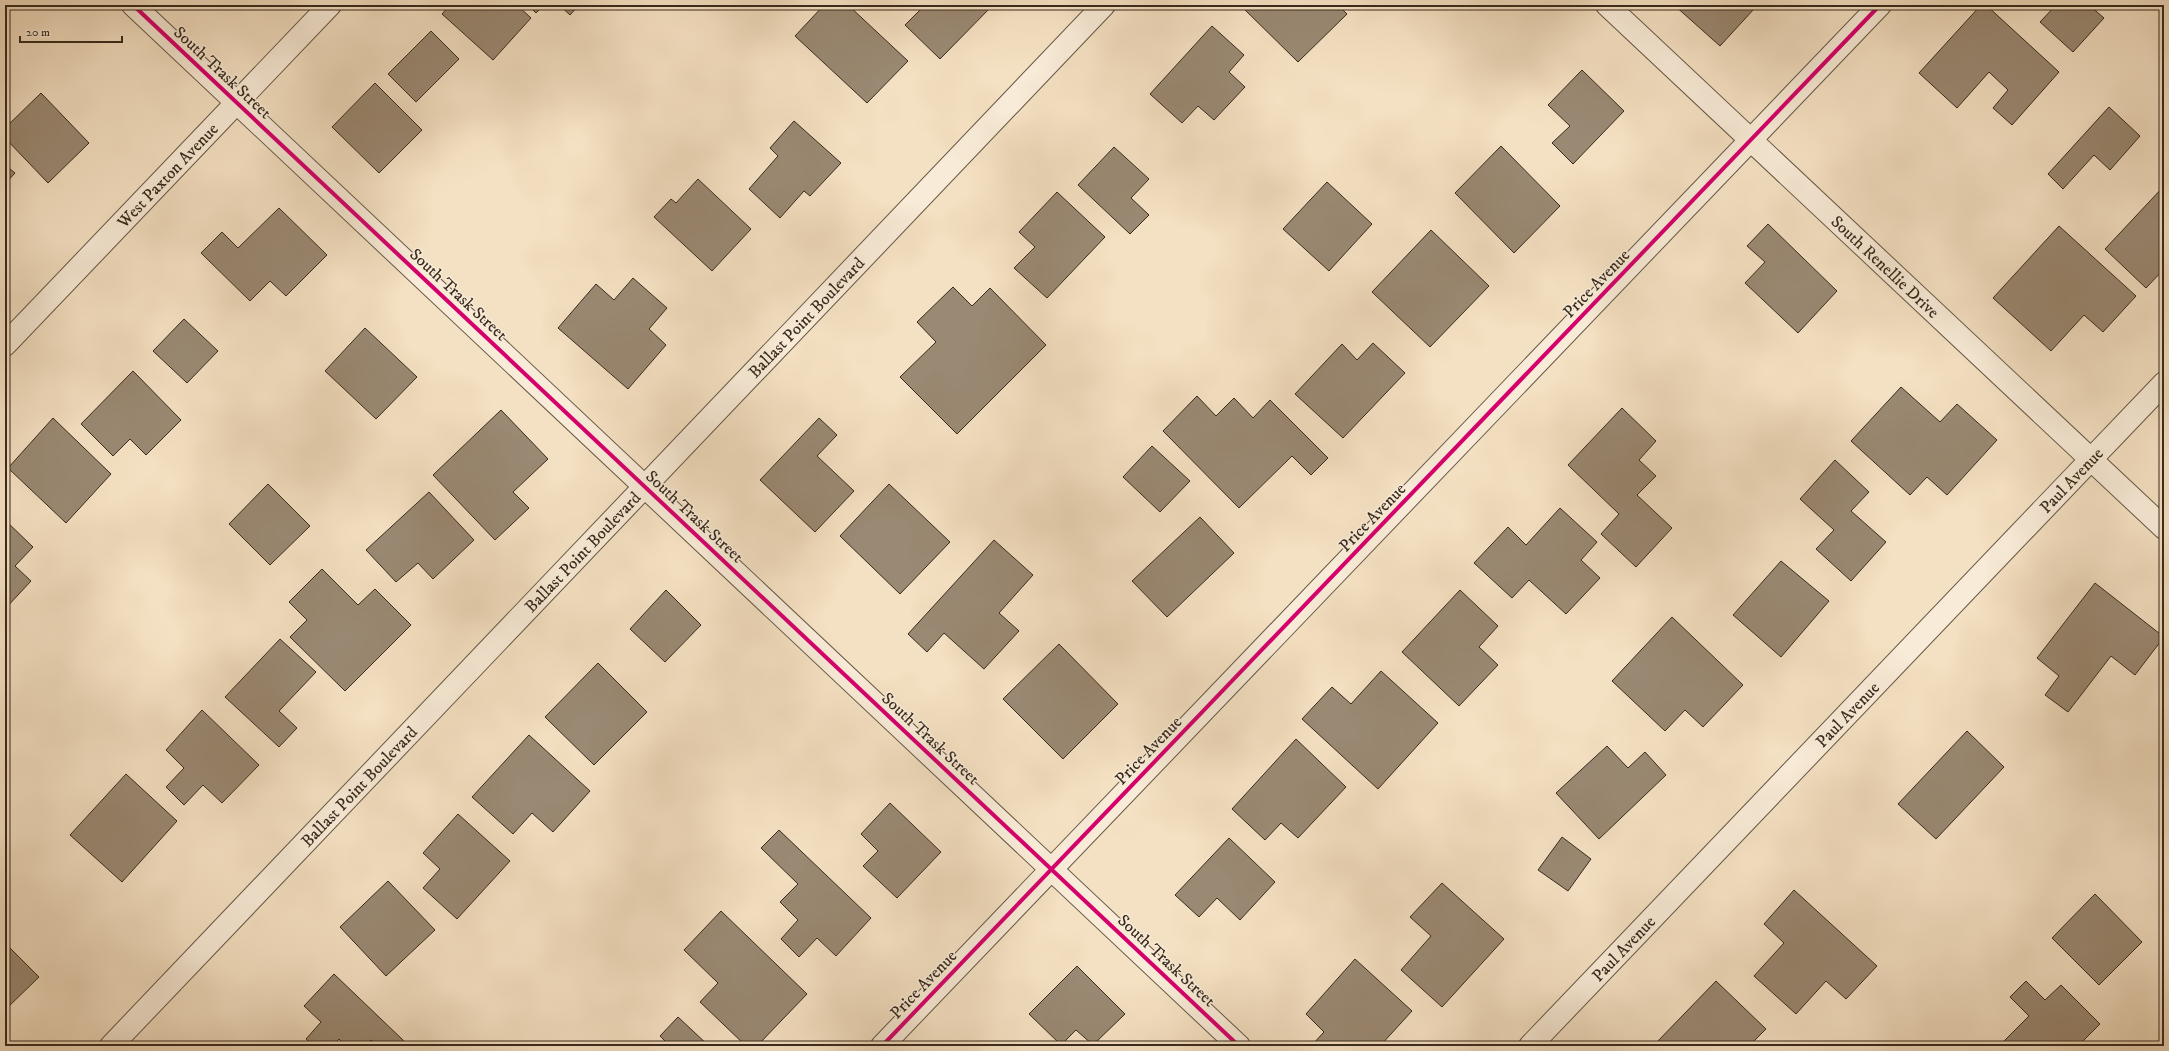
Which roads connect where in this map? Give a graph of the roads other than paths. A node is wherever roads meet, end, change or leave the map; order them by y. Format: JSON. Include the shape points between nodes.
{"nodes":[{"id":1,"x":133,"y":5,"type":"edge"},
{"id":2,"x":330,"y":5,"type":"edge"},
{"id":3,"x":1104,"y":5,"type":"edge"},
{"id":4,"x":1607,"y":5,"type":"edge"},
{"id":5,"x":1880,"y":5,"type":"edge"},
{"id":6,"x":238,"y":102,"type":"junction"},
{"id":7,"x":1751,"y":140,"type":"junction"},
{"id":8,"x":5,"y":346,"type":"edge"},
{"id":9,"x":2164,"y":383,"type":"edge"},
{"id":10,"x":2091,"y":460,"type":"junction"},
{"id":11,"x":644,"y":486,"type":"junction"},
{"id":12,"x":2164,"y":528,"type":"edge"},
{"id":13,"x":1051,"y":870,"type":"junction"},
{"id":14,"x":110,"y":1046,"type":"edge"},
{"id":15,"x":882,"y":1046,"type":"edge"},
{"id":16,"x":1239,"y":1046,"type":"edge"},
{"id":17,"x":1530,"y":1046,"type":"edge"}],
"edges":[{"from":1,"to":6,"type":"street","name":"South Trask Street"},
{"from":2,"to":6,"type":"street","name":"West Paxton Avenue"},
{"from":3,"to":11,"type":"street","name":"Ballast Point Boulevard"},
{"from":4,"to":7,"type":"street","name":"South Renellie Drive"},
{"from":5,"to":7,"type":"street","name":"Price Avenue"},
{"from":6,"to":8,"type":"street","name":"West Paxton Avenue"},
{"from":6,"to":11,"type":"street","name":"South Trask Street"},
{"from":7,"to":10,"type":"street","name":"South Renellie Drive"},
{"from":7,"to":13,"type":"street","name":"Price Avenue"},
{"from":9,"to":10,"type":"street","name":"Paul Avenue"},
{"from":10,"to":12,"type":"street","name":"South Renellie Drive"},
{"from":10,"to":17,"type":"street","name":"Paul Avenue"},
{"from":11,"to":13,"type":"street","name":"South Trask Street"},
{"from":11,"to":14,"type":"street","name":"Ballast Point Boulevard"},
{"from":13,"to":15,"type":"street","name":"Price Avenue"},
{"from":13,"to":16,"type":"street","name":"South Trask Street"}]}
